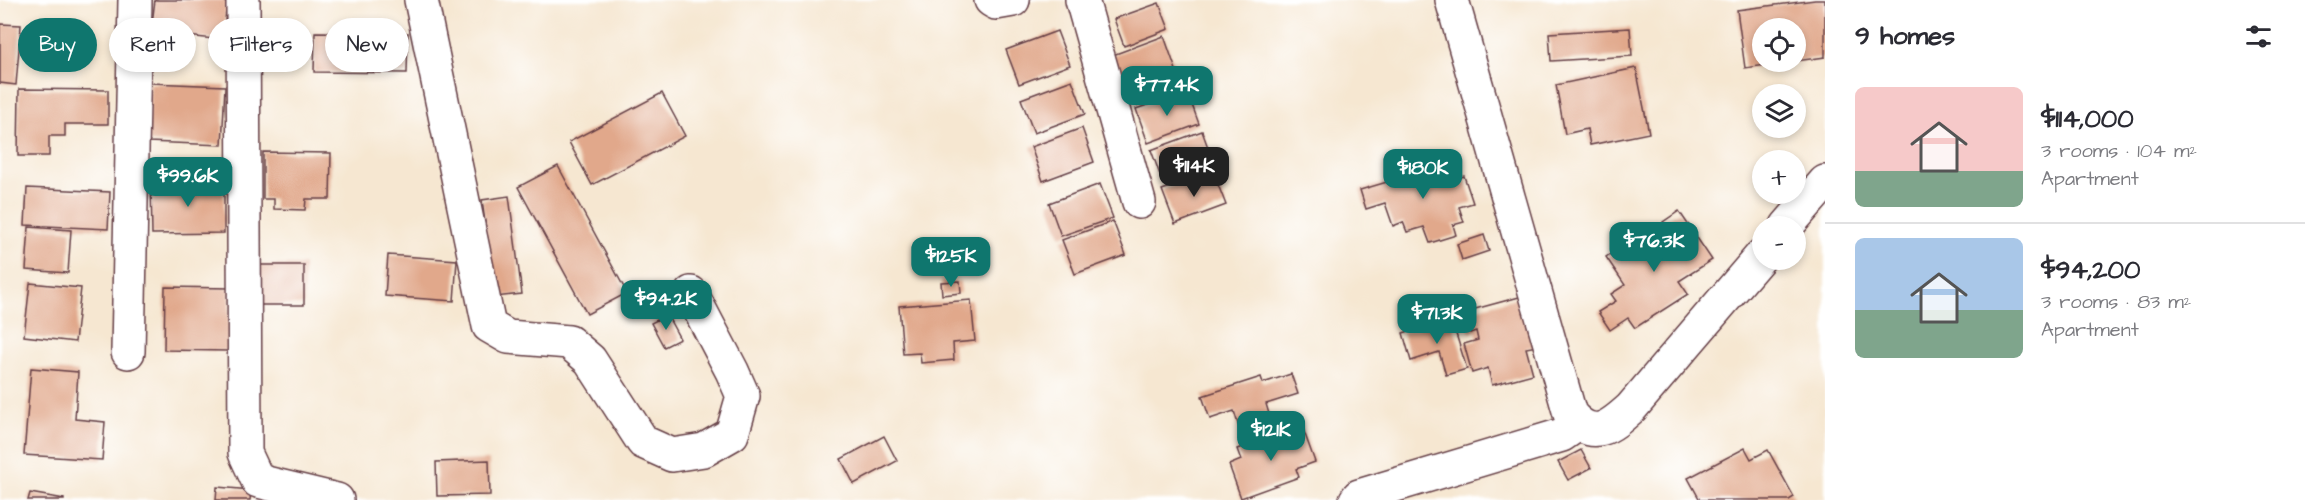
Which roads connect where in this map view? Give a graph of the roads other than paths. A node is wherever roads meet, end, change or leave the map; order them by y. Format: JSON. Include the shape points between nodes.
{"nodes":[{"id":1,"x":135,"y":0,"type":"edge"},
{"id":2,"x":243,"y":0,"type":"edge"},
{"id":3,"x":421,"y":0,"type":"edge"},
{"id":4,"x":992,"y":0,"type":"edge"},
{"id":5,"x":1013,"y":0,"type":"edge"},
{"id":6,"x":1082,"y":0,"type":"edge"},
{"id":7,"x":1452,"y":0,"type":"edge"},
{"id":8,"x":1825,"y":182,"type":"edge"},
{"id":9,"x":1139,"y":202,"type":"dead end"},
{"id":10,"x":1796,"y":216,"type":"edge"},
{"id":11,"x":1752,"y":267,"type":"edge"},
{"id":12,"x":691,"y":293,"type":"dead end"},
{"id":13,"x":128,"y":352,"type":"dead end"},
{"id":14,"x":1578,"y":424,"type":"junction"},
{"id":15,"x":337,"y":500,"type":"edge"},
{"id":16,"x":1356,"y":500,"type":"edge"}],
"edges":[{"from":1,"to":13,"type":"street"},
{"from":2,"to":15,"type":"street","via":[[245,453],[258,481]]},
{"from":3,"to":12,"type":"street","via":[[489,326],[508,337],[569,342],[590,360],[644,442],[672,455],[704,450],[732,434],[743,396]]},
{"from":4,"to":5,"type":"street"},
{"from":6,"to":9,"type":"street"},
{"from":7,"to":14,"type":"street","via":[[1570,414]]},
{"from":8,"to":10,"type":"street"},
{"from":11,"to":14,"type":"street","via":[[1631,408],[1606,429],[1590,430]]},
{"from":14,"to":16,"type":"street","via":[[1562,435]]}]}
